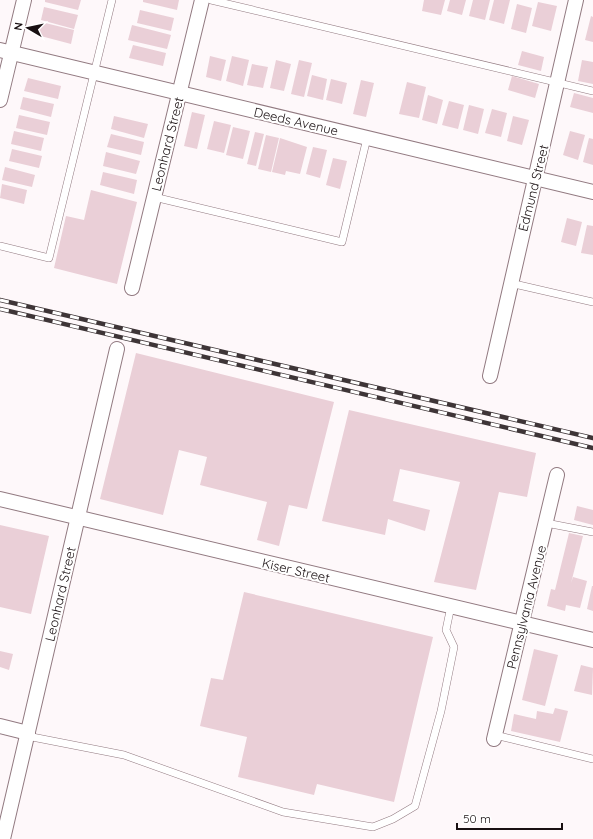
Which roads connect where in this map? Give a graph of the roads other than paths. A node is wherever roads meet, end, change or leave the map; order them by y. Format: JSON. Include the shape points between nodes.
{"nodes":[{"id":1,"x":24,"y":0,"type":"edge"},
{"id":2,"x":112,"y":0,"type":"edge"},
{"id":3,"x":202,"y":0,"type":"edge"},
{"id":4,"x":211,"y":0,"type":"edge"},
{"id":5,"x":576,"y":0,"type":"edge"},
{"id":6,"x":6,"y":51,"type":"edge"},
{"id":7,"x":95,"y":72,"type":"junction"},
{"id":8,"x":558,"y":83,"type":"junction"},
{"id":9,"x":593,"y":91,"type":"edge"},
{"id":10,"x":179,"y":93,"type":"junction"},
{"id":11,"x":0,"y":100,"type":"edge"},
{"id":12,"x":367,"y":138,"type":"junction"},
{"id":13,"x":535,"y":178,"type":"junction"},
{"id":14,"x":593,"y":192,"type":"edge"},
{"id":15,"x":154,"y":197,"type":"junction"},
{"id":16,"x":0,"y":246,"type":"edge"},
{"id":17,"x":510,"y":283,"type":"junction"},
{"id":18,"x":132,"y":288,"type":"dead end"},
{"id":19,"x":593,"y":302,"type":"edge"},
{"id":20,"x":117,"y":349,"type":"dead end"},
{"id":21,"x":490,"y":376,"type":"dead end"},
{"id":22,"x":557,"y":475,"type":"dead end"},
{"id":23,"x":0,"y":499,"type":"edge"},
{"id":24,"x":78,"y":518,"type":"junction"},
{"id":25,"x":546,"y":522,"type":"junction"},
{"id":26,"x":593,"y":532,"type":"edge"},
{"id":27,"x":451,"y":606,"type":"junction"},
{"id":28,"x":522,"y":623,"type":"junction"},
{"id":29,"x":593,"y":640,"type":"edge"},
{"id":30,"x":0,"y":726,"type":"edge"},
{"id":31,"x":27,"y":734,"type":"junction"},
{"id":32,"x":495,"y":737,"type":"joint"},
{"id":33,"x":593,"y":759,"type":"edge"},
{"id":34,"x":3,"y":839,"type":"edge"}],
"edges":[{"from":1,"to":6,"type":"street"},
{"from":2,"to":7,"type":"lane"},
{"from":3,"to":10,"type":"street","name":"Leonhard Street"},
{"from":4,"to":8,"type":"lane"},
{"from":5,"to":8,"type":"street","name":"Edmund Street"},
{"from":6,"to":7,"type":"street","name":"Deeds Avenue"},
{"from":6,"to":11,"type":"street"},
{"from":7,"to":10,"type":"street","name":"Deeds Avenue"},
{"from":7,"to":16,"type":"lane","via":[[49,258]]},
{"from":8,"to":9,"type":"lane"},
{"from":8,"to":13,"type":"street","name":"Edmund Street"},
{"from":10,"to":12,"type":"street","name":"Deeds Avenue"},
{"from":10,"to":15,"type":"street","name":"Leonhard Street"},
{"from":12,"to":13,"type":"street","name":"Deeds Avenue"},
{"from":12,"to":15,"type":"lane","via":[[342,242]]},
{"from":13,"to":14,"type":"street","name":"Deeds Avenue"},
{"from":13,"to":17,"type":"street","name":"Edmund Street"},
{"from":15,"to":18,"type":"street","name":"Leonhard Street"},
{"from":17,"to":19,"type":"lane"},
{"from":17,"to":21,"type":"street","name":"Edmund Street"},
{"from":20,"to":24,"type":"street","name":"Leonhard Street"},
{"from":22,"to":25,"type":"street","name":"Pennsylvania Avenue"},
{"from":23,"to":24,"type":"street","name":"Kiser Street"},
{"from":24,"to":27,"type":"street","name":"Kiser Street"},
{"from":24,"to":31,"type":"street","name":"Leonhard Street"},
{"from":25,"to":26,"type":"lane"},
{"from":25,"to":28,"type":"street","name":"Pennsylvania Avenue"},
{"from":27,"to":28,"type":"street","name":"Kiser Street"},
{"from":27,"to":31,"type":"lane","via":[[446,630],[454,648],[441,711],[415,806],[393,819],[373,826],[283,812],[124,755]]},
{"from":28,"to":29,"type":"street","name":"Kiser Street"},
{"from":28,"to":32,"type":"street","name":"Pennsylvania Avenue"},
{"from":30,"to":31,"type":"street"},
{"from":31,"to":34,"type":"street","name":"Leonhard Street"},
{"from":32,"to":33,"type":"lane"}]}
